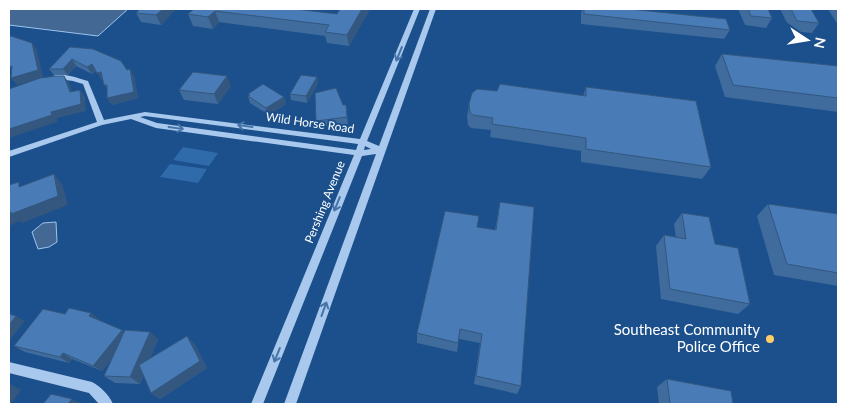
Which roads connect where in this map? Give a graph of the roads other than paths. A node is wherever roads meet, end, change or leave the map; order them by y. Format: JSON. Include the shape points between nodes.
{"nodes":[{"id":1,"x":417,"y":9,"type":"edge"},
{"id":2,"x":433,"y":9,"type":"edge"},
{"id":3,"x":47,"y":79,"type":"edge"},
{"id":4,"x":129,"y":117,"type":"junction"},
{"id":5,"x":101,"y":122,"type":"junction"},
{"id":6,"x":363,"y":142,"type":"junction"},
{"id":7,"x":382,"y":151,"type":"junction"},
{"id":8,"x":358,"y":153,"type":"junction"},
{"id":9,"x":9,"y":154,"type":"edge"},
{"id":10,"x":9,"y":367,"type":"edge"},
{"id":11,"x":107,"y":404,"type":"edge"},
{"id":12,"x":257,"y":404,"type":"edge"},
{"id":13,"x":290,"y":404,"type":"edge"}],
"edges":[{"from":1,"to":6,"type":"street","name":"Pershing Avenue","one_way":true},
{"from":2,"to":7,"type":"street"},
{"from":3,"to":5,"type":"street","via":[[57,77],[86,83]]},
{"from":4,"to":5,"type":"street","name":"Wild Horse Road"},
{"from":6,"to":4,"type":"street","name":"Wild Horse Road","one_way":true,"via":[[165,115]]},
{"from":4,"to":8,"type":"street","name":"Wild Horse Road","one_way":true,"via":[[156,125]]},
{"from":5,"to":9,"type":"street","name":"Wild Horse Road"},
{"from":6,"to":7,"type":"street","name":"Wild Horse Road"},
{"from":6,"to":8,"type":"street","name":"Pershing Avenue"},
{"from":7,"to":8,"type":"street","name":"Wild Horse Road"},
{"from":13,"to":7,"type":"street","one_way":true},
{"from":8,"to":12,"type":"street","name":"Pershing Avenue","one_way":true},
{"from":10,"to":11,"type":"street","via":[[92,388]]}]}
